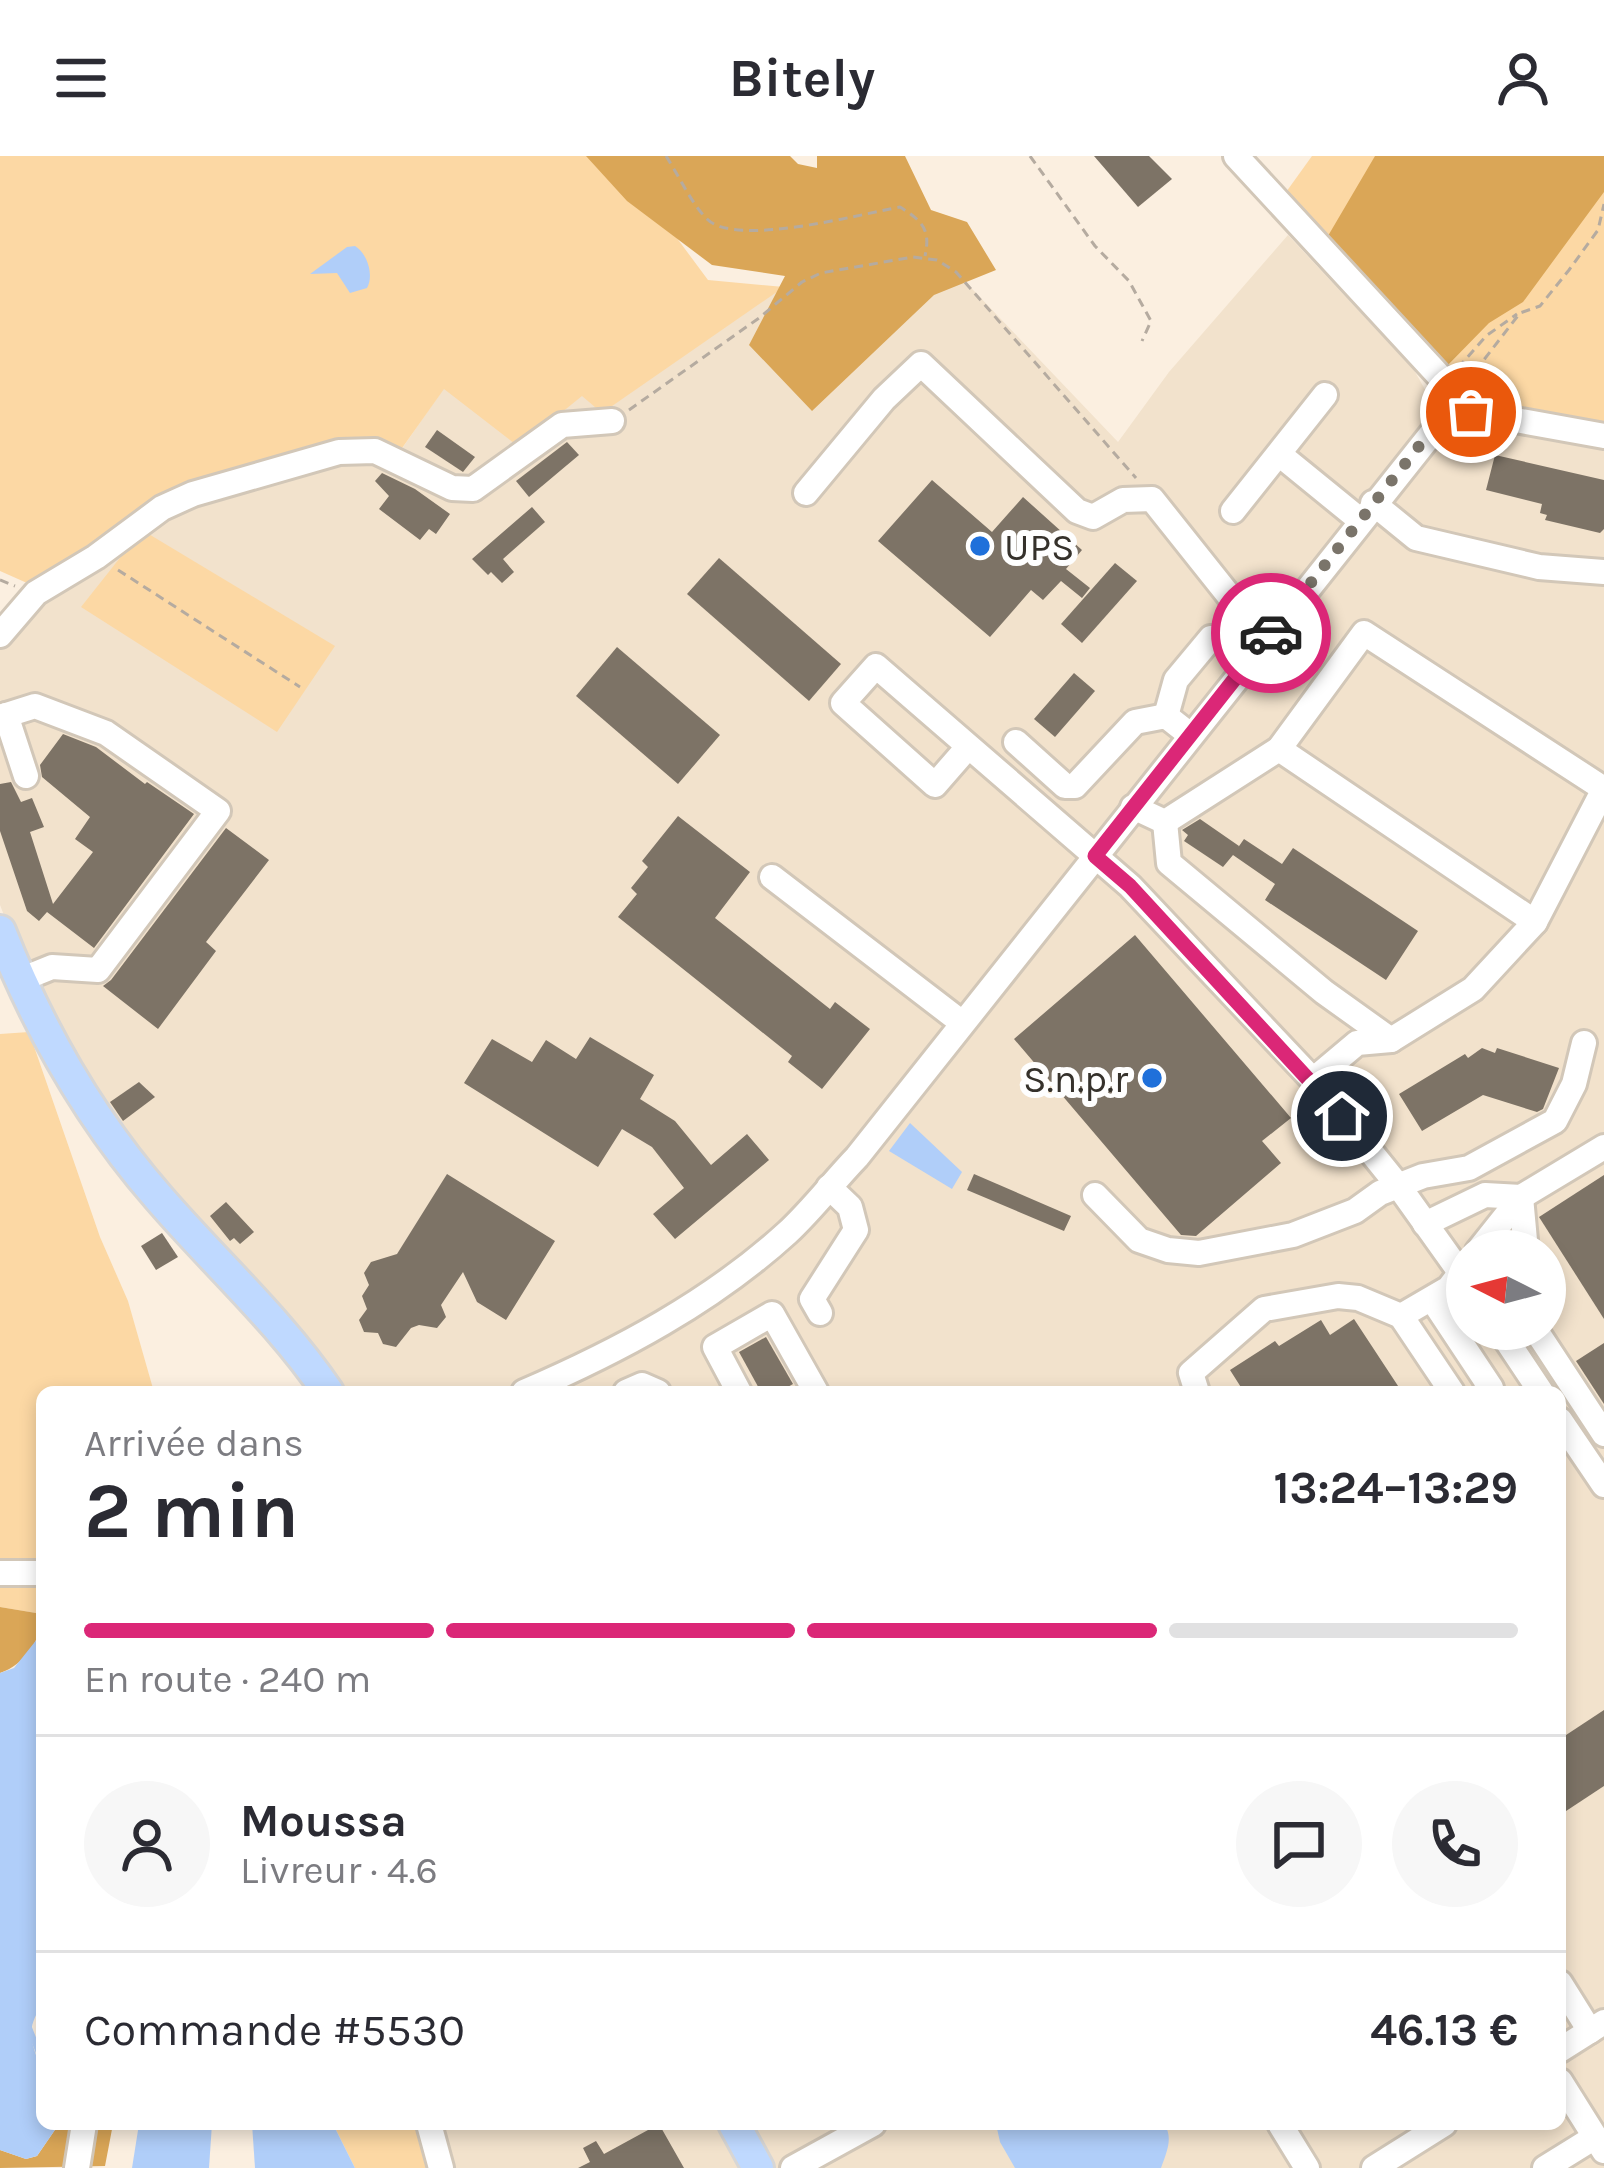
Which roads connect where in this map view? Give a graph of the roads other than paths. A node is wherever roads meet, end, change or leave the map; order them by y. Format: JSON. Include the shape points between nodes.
{"nodes":[{"id":1,"x":1236,"y":156,"type":"edge"},
{"id":2,"x":1325,"y":395,"type":"dead end"},
{"id":3,"x":1460,"y":412,"type":"junction"},
{"id":4,"x":612,"y":421,"type":"road end"},
{"id":5,"x":1604,"y":436,"type":"edge"},
{"id":6,"x":1280,"y":454,"type":"junction"},
{"id":7,"x":806,"y":493,"type":"dead end"},
{"id":8,"x":1233,"y":511,"type":"dead end"},
{"id":9,"x":1367,"y":512,"type":"junction"},
{"id":10,"x":1604,"y":572,"type":"edge"},
{"id":11,"x":1270,"y":634,"type":"junction"},
{"id":12,"x":0,"y":635,"type":"edge"},
{"id":13,"x":1211,"y":638,"type":"dead end"},
{"id":14,"x":3,"y":716,"type":"edge"},
{"id":15,"x":1166,"y":716,"type":"junction"},
{"id":16,"x":1189,"y":734,"type":"junction"},
{"id":17,"x":1016,"y":742,"type":"dead end"},
{"id":18,"x":968,"y":747,"type":"junction"},
{"id":19,"x":1280,"y":748,"type":"junction"},
{"id":20,"x":26,"y":776,"type":"dead end"},
{"id":21,"x":1133,"y":807,"type":"junction"},
{"id":22,"x":1165,"y":822,"type":"junction"},
{"id":23,"x":1095,"y":856,"type":"junction"},
{"id":24,"x":772,"y":877,"type":"dead end"},
{"id":25,"x":1535,"y":922,"type":"junction"},
{"id":26,"x":0,"y":932,"type":"edge"},
{"id":27,"x":20,"y":980,"type":"junction"},
{"id":28,"x":961,"y":1022,"type":"junction"},
{"id":29,"x":1391,"y":1040,"type":"junction"},
{"id":30,"x":1584,"y":1043,"type":"dead end"},
{"id":31,"x":1313,"y":1080,"type":"junction"},
{"id":32,"x":1604,"y":1147,"type":"edge"},
{"id":33,"x":829,"y":1187,"type":"junction"},
{"id":34,"x":1400,"y":1188,"type":"junction"},
{"id":35,"x":1095,"y":1195,"type":"dead end"},
{"id":36,"x":1521,"y":1197,"type":"junction"},
{"id":37,"x":1425,"y":1224,"type":"junction"},
{"id":38,"x":1495,"y":1230,"type":"edge"},
{"id":39,"x":1524,"y":1230,"type":"edge"},
{"id":40,"x":1446,"y":1250,"type":"edge"},
{"id":41,"x":1446,"y":1290,"type":"edge"},
{"id":42,"x":1432,"y":1299,"type":"junction"},
{"id":43,"x":820,"y":1313,"type":"dead end"},
{"id":44,"x":1401,"y":1316,"type":"junction"},
{"id":45,"x":1513,"y":1350,"type":"edge"},
{"id":46,"x":1549,"y":1350,"type":"edge"},
{"id":47,"x":323,"y":1386,"type":"edge"},
{"id":48,"x":558,"y":1386,"type":"edge"},
{"id":49,"x":736,"y":1386,"type":"edge"},
{"id":50,"x":813,"y":1386,"type":"edge"},
{"id":51,"x":1195,"y":1386,"type":"edge"},
{"id":52,"x":1448,"y":1386,"type":"edge"},
{"id":53,"x":1490,"y":1386,"type":"edge"},
{"id":54,"x":1537,"y":1386,"type":"edge"},
{"id":55,"x":1566,"y":1429,"type":"edge"},
{"id":56,"x":1604,"y":1434,"type":"edge"},
{"id":57,"x":1604,"y":1486,"type":"edge"},
{"id":58,"x":0,"y":1573,"type":"edge"},
{"id":59,"x":36,"y":1573,"type":"edge"},
{"id":60,"x":1566,"y":1990,"type":"edge"},
{"id":61,"x":1597,"y":2026,"type":"edge"},
{"id":62,"x":1566,"y":2046,"type":"edge"},
{"id":63,"x":1566,"y":2090,"type":"edge"},
{"id":64,"x":83,"y":2130,"type":"edge"},
{"id":65,"x":431,"y":2130,"type":"edge"},
{"id":66,"x":737,"y":2130,"type":"edge"},
{"id":67,"x":862,"y":2130,"type":"edge"},
{"id":68,"x":1284,"y":2130,"type":"edge"},
{"id":69,"x":1434,"y":2130,"type":"edge"},
{"id":70,"x":1600,"y":2144,"type":"edge"},
{"id":71,"x":76,"y":2168,"type":"edge"},
{"id":72,"x":441,"y":2168,"type":"edge"},
{"id":73,"x":758,"y":2168,"type":"edge"},
{"id":74,"x":793,"y":2168,"type":"edge"},
{"id":75,"x":1306,"y":2168,"type":"edge"},
{"id":76,"x":1374,"y":2168,"type":"edge"},
{"id":77,"x":1545,"y":2168,"type":"edge"}],
"edges":[{"from":1,"to":3,"type":"street","via":[[1443,380]]},
{"from":2,"to":6,"type":"street"},
{"from":3,"to":5,"type":"street"},
{"from":3,"to":9,"type":"street","via":[[1431,431]]},
{"from":4,"to":12,"type":"street","via":[[562,425],[473,489],[452,488],[375,451],[339,452],[193,494],[36,593]]},
{"from":6,"to":8,"type":"street"},
{"from":6,"to":9,"type":"street"},
{"from":7,"to":11,"type":"street","via":[[921,364],[1077,511],[1094,517],[1137,497],[1152,499],[1234,602]]},
{"from":9,"to":10,"type":"street","via":[[1416,538],[1539,567]]},
{"from":9,"to":11,"type":"street"},
{"from":11,"to":16,"type":"street"},
{"from":13,"to":15,"type":"street","via":[[1176,680]]},
{"from":14,"to":20,"type":"street"},
{"from":14,"to":27,"type":"street","via":[[35,706],[106,733],[218,811],[98,970],[52,967]]},
{"from":15,"to":16,"type":"street"},
{"from":15,"to":17,"type":"street","via":[[1135,722],[1075,786]]},
{"from":16,"to":21,"type":"street"},
{"from":18,"to":18,"type":"street","via":[[876,666],[843,703],[935,784]]},
{"from":18,"to":23,"type":"street"},
{"from":19,"to":22,"type":"street"},
{"from":19,"to":25,"type":"street"},
{"from":19,"to":25,"type":"street","via":[[1364,633],[1604,789]]},
{"from":21,"to":22,"type":"street"},
{"from":21,"to":23,"type":"street"},
{"from":22,"to":29,"type":"street","via":[[1169,863]]},
{"from":23,"to":28,"type":"street"},
{"from":23,"to":31,"type":"street"},
{"from":24,"to":28,"type":"street"},
{"from":25,"to":29,"type":"street","via":[[1473,989]]},
{"from":26,"to":27,"type":"main road"},
{"from":27,"to":47,"type":"main road","via":[[108,1135]]},
{"from":28,"to":33,"type":"street"},
{"from":29,"to":31,"type":"street","via":[[1357,1043]]},
{"from":30,"to":34,"type":"street","via":[[1555,1120],[1469,1168]]},
{"from":31,"to":34,"type":"street"},
{"from":32,"to":36,"type":"street"},
{"from":33,"to":43,"type":"street","via":[[850,1207],[856,1230],[812,1299]]},
{"from":33,"to":48,"type":"street","via":[[764,1252],[681,1314]]},
{"from":34,"to":35,"type":"street","via":[[1293,1234],[1199,1253],[1139,1240]]},
{"from":34,"to":37,"type":"street"},
{"from":36,"to":37,"type":"street","via":[[1485,1196]]},
{"from":36,"to":38,"type":"street"},
{"from":36,"to":39,"type":"street"},
{"from":37,"to":40,"type":"street"},
{"from":41,"to":42,"type":"street"},
{"from":42,"to":44,"type":"street"},
{"from":42,"to":53,"type":"street"},
{"from":44,"to":51,"type":"street","via":[[1350,1297],[1264,1309],[1191,1373]]},
{"from":44,"to":52,"type":"street"},
{"from":45,"to":54,"type":"street"},
{"from":46,"to":56,"type":"street"},
{"from":49,"to":50,"type":"street","via":[[715,1347],[772,1314]]},
{"from":55,"to":57,"type":"street"},
{"from":58,"to":59,"type":"street"},
{"from":60,"to":61,"type":"street"},
{"from":61,"to":62,"type":"street"},
{"from":63,"to":70,"type":"street"},
{"from":64,"to":71,"type":"street"},
{"from":65,"to":72,"type":"street"},
{"from":66,"to":73,"type":"main road"},
{"from":67,"to":74,"type":"street"},
{"from":68,"to":75,"type":"street"},
{"from":69,"to":76,"type":"street"},
{"from":70,"to":77,"type":"street"}]}
